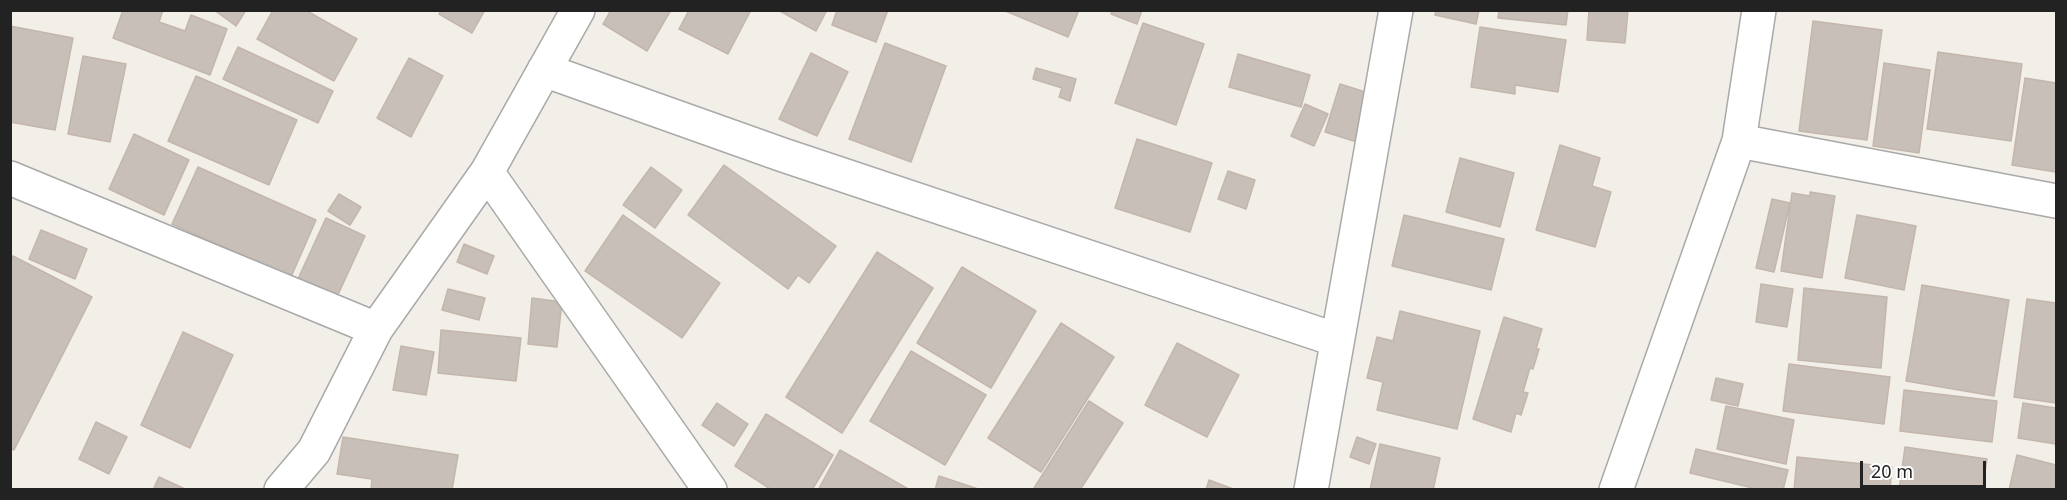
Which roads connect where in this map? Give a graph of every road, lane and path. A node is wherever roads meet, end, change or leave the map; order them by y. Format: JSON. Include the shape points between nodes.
{"nodes":[{"id":1,"x":578,"y":10,"type":"edge"},
{"id":2,"x":1396,"y":10,"type":"edge"},
{"id":3,"x":1759,"y":10,"type":"edge"},
{"id":4,"x":544,"y":70,"type":"junction"},
{"id":5,"x":1739,"y":141,"type":"junction"},
{"id":6,"x":487,"y":172,"type":"junction"},
{"id":7,"x":10,"y":178,"type":"edge"},
{"id":8,"x":2056,"y":201,"type":"edge"},
{"id":9,"x":376,"y":329,"type":"junction"},
{"id":10,"x":1337,"y":340,"type":"junction"},
{"id":11,"x":281,"y":489,"type":"edge"},
{"id":12,"x":710,"y":489,"type":"edge"},
{"id":13,"x":1311,"y":489,"type":"edge"},
{"id":14,"x":1616,"y":489,"type":"edge"}],
"edges":[{"from":1,"to":4,"type":"street"},
{"from":2,"to":10,"type":"street"},
{"from":3,"to":5,"type":"street"},
{"from":4,"to":6,"type":"street"},
{"from":4,"to":10,"type":"street","via":[[783,155]]},
{"from":5,"to":8,"type":"street"},
{"from":5,"to":14,"type":"street"},
{"from":6,"to":9,"type":"street"},
{"from":6,"to":12,"type":"street"},
{"from":7,"to":9,"type":"street"},
{"from":9,"to":11,"type":"street","via":[[314,451]]},
{"from":10,"to":13,"type":"street"}]}
